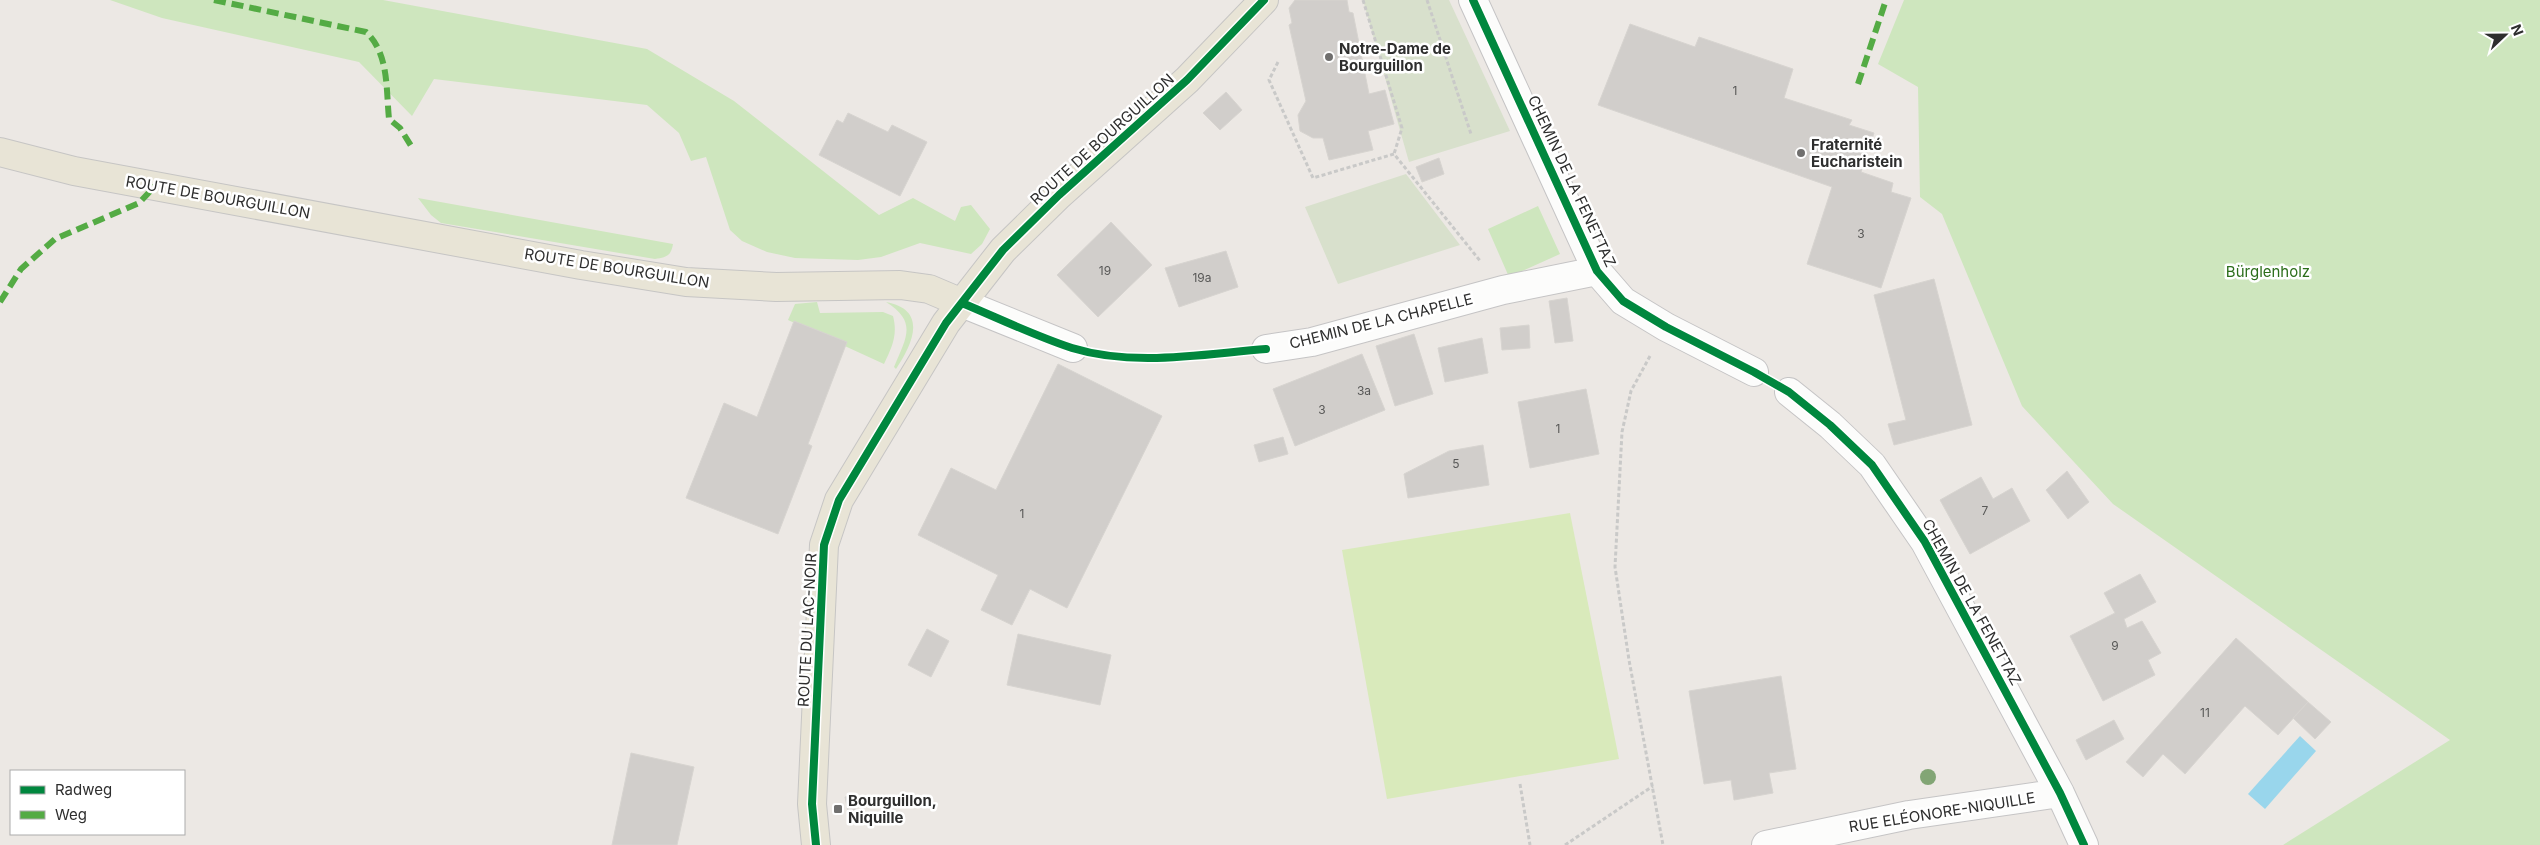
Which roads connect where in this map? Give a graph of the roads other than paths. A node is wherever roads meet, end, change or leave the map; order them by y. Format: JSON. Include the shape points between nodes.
{"nodes":[{"id":1,"x":1264,"y":0,"type":"edge"},
{"id":2,"x":1473,"y":0,"type":"edge"},
{"id":3,"x":0,"y":152,"type":"edge"},
{"id":4,"x":1597,"y":271,"type":"junction"},
{"id":5,"x":962,"y":303,"type":"junction"},
{"id":6,"x":1073,"y":348,"type":"dead end"},
{"id":7,"x":1266,"y":349,"type":"dead end"},
{"id":8,"x":1754,"y":372,"type":"dead end"},
{"id":9,"x":1789,"y":392,"type":"dead end"},
{"id":10,"x":2060,"y":793,"type":"junction"},
{"id":11,"x":816,"y":845,"type":"edge"},
{"id":12,"x":1766,"y":845,"type":"edge"},
{"id":13,"x":2084,"y":845,"type":"edge"}],
"edges":[{"from":1,"to":5,"type":"main road","name":"ROUTE DE BOURGUILLON","via":[[1187,80],[1003,250]]},
{"from":2,"to":4,"type":"street","name":"CHEMIN DE LA FENETTAZ"},
{"from":3,"to":5,"type":"main road","name":"ROUTE DE BOURGUILLON","via":[[74,171],[580,266],[676,281],[776,287],[900,285],[929,289]]},
{"from":4,"to":7,"type":"street","name":"CHEMIN DE LA CHAPELLE","via":[[1503,290],[1312,342]]},
{"from":4,"to":8,"type":"street","name":"CHEMIN DE LA FENETTAZ","via":[[1623,301]]},
{"from":5,"to":6,"type":"street"},
{"from":5,"to":11,"type":"main road","name":"ROUTE DU LAC-NOIR","via":[[921,362],[839,500],[824,545],[812,804]]},
{"from":9,"to":10,"type":"street","name":"CHEMIN DE LA FENETTAZ","via":[[1872,465],[1919,534]]},
{"from":10,"to":12,"type":"street","name":"RUE ELÉONORE-NIQUILLE","via":[[1909,815]]},
{"from":10,"to":13,"type":"street","name":"CHEMIN DE LA FENETTAZ"}]}
